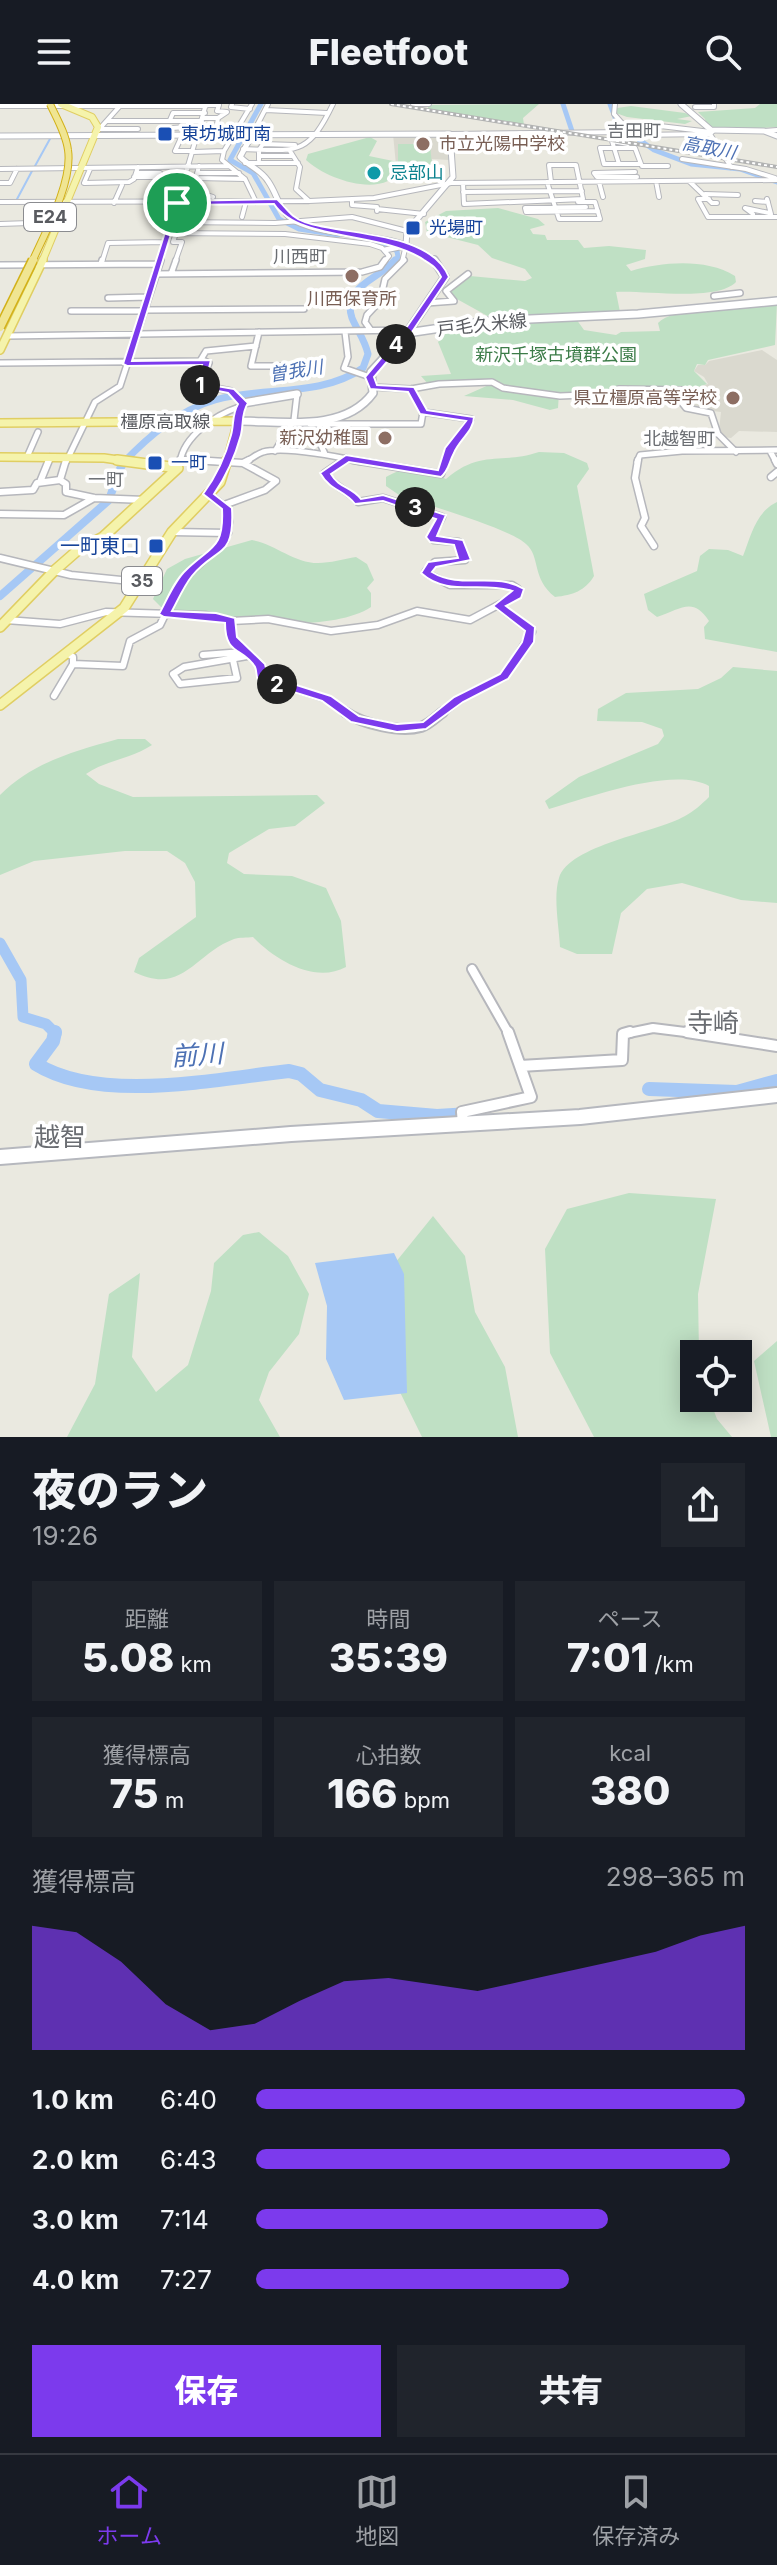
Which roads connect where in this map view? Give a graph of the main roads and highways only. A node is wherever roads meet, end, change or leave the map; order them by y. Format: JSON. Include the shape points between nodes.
{"nodes":[{"id":1,"x":50,"y":104,"type":"edge"},
{"id":2,"x":64,"y":105,"type":"edge"},
{"id":3,"x":0,"y":327,"type":"edge"},
{"id":4,"x":1,"y":348,"type":"edge"},
{"id":5,"x":0,"y":423,"type":"edge"},
{"id":6,"x":0,"y":457,"type":"edge"},
{"id":7,"x":3,"y":624,"type":"edge"},
{"id":8,"x":0,"y":705,"type":"edge"}],
"edges":[{"from":1,"to":3,"type":"highway","number":"E24","bridge":true,"via":[[67,141],[68,169]]},
{"from":2,"to":4,"type":"main road","via":[[99,125]]},
{"from":5,"to":8,"type":"main road","name":"橿原高取線","number":"35","via":[[238,421],[220,482],[172,532],[120,612]]},
{"from":6,"to":7,"type":"main road","name":"橿原高取線","via":[[179,463],[129,515],[54,571]]}]}
